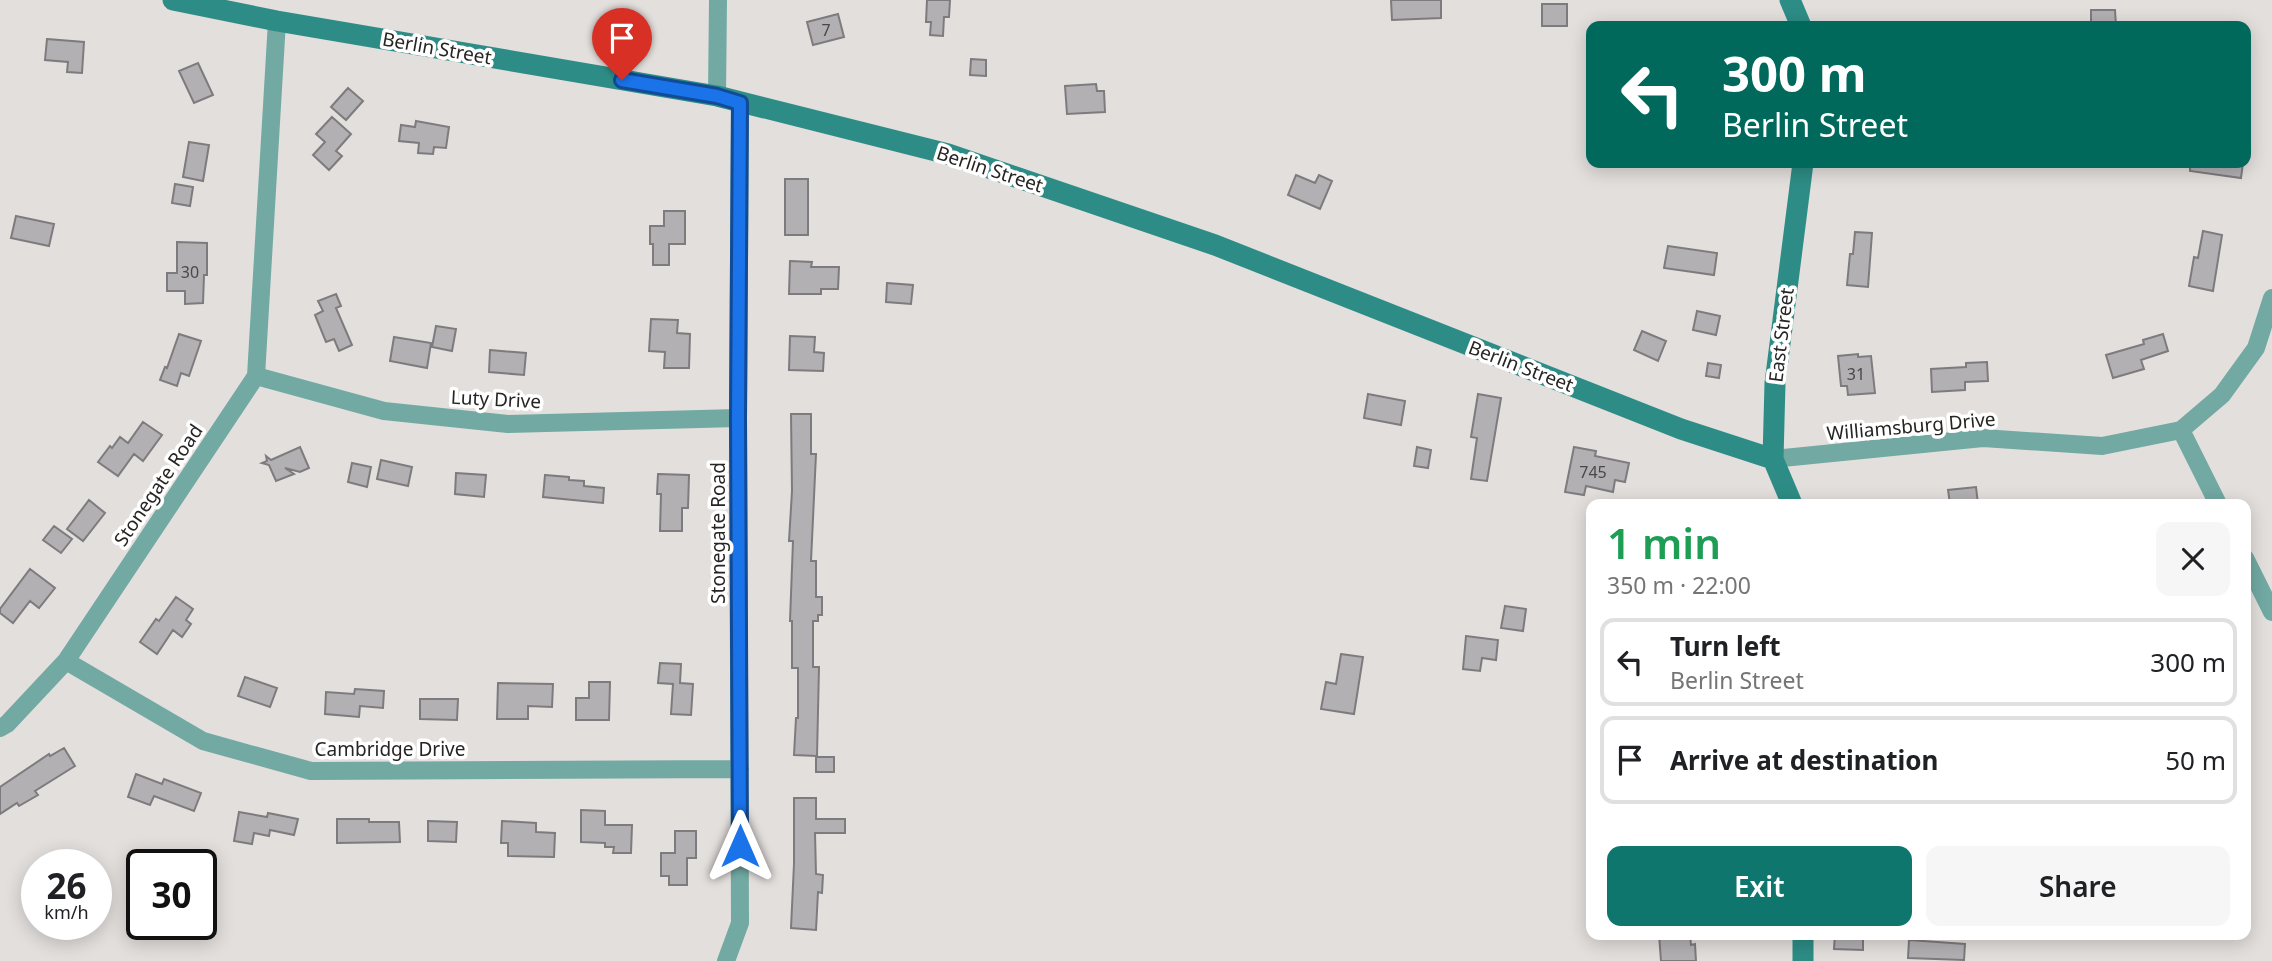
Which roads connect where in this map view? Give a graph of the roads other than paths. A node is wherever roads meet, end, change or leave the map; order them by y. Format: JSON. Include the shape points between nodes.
{"nodes":[{"id":1,"x":173,"y":0,"type":"edge"},
{"id":2,"x":718,"y":0,"type":"edge"},
{"id":3,"x":1790,"y":0,"type":"edge"},
{"id":4,"x":277,"y":21,"type":"junction"},
{"id":5,"x":1799,"y":21,"type":"edge"},
{"id":6,"x":717,"y":96,"type":"junction"},
{"id":7,"x":740,"y":103,"type":"junction"},
{"id":8,"x":1802,"y":168,"type":"edge"},
{"id":9,"x":2272,"y":298,"type":"edge"},
{"id":10,"x":256,"y":376,"type":"junction"},
{"id":11,"x":738,"y":418,"type":"junction"},
{"id":12,"x":2181,"y":430,"type":"junction"},
{"id":13,"x":1773,"y":459,"type":"junction"},
{"id":14,"x":1790,"y":499,"type":"edge"},
{"id":15,"x":2216,"y":499,"type":"edge"},
{"id":16,"x":2251,"y":570,"type":"edge"},
{"id":17,"x":2272,"y":612,"type":"edge"},
{"id":18,"x":66,"y":661,"type":"junction"},
{"id":19,"x":0,"y":728,"type":"edge"},
{"id":20,"x":740,"y":769,"type":"junction"},
{"id":21,"x":1803,"y":940,"type":"edge"},
{"id":22,"x":726,"y":961,"type":"edge"},
{"id":23,"x":1803,"y":961,"type":"edge"}],
"edges":[{"from":1,"to":4,"type":"main road","name":"Berlin Street"},
{"from":2,"to":6,"type":"street"},
{"from":3,"to":5,"type":"main road"},
{"from":4,"to":6,"type":"main road","name":"Berlin Street"},
{"from":4,"to":10,"type":"street"},
{"from":6,"to":7,"type":"main road","name":"Berlin Street"},
{"from":7,"to":11,"type":"street","name":"Stonegate Road"},
{"from":7,"to":13,"type":"main road","name":"Berlin Street","via":[[948,154],[1215,245],[1681,429]]},
{"from":8,"to":13,"type":"main road","name":"East Street","via":[[1775,383]]},
{"from":9,"to":12,"type":"street","name":"Williamsburg Drive","via":[[2256,348],[2222,395]]},
{"from":10,"to":11,"type":"street","name":"Luty Drive","via":[[384,411],[508,424]]},
{"from":10,"to":18,"type":"street","name":"Stonegate Road"},
{"from":11,"to":20,"type":"street","name":"Stonegate Road"},
{"from":12,"to":13,"type":"street","name":"Williamsburg Drive","via":[[2102,446],[1983,438]]},
{"from":12,"to":15,"type":"street"},
{"from":13,"to":14,"type":"main road","name":"East Street"},
{"from":16,"to":17,"type":"street"},
{"from":18,"to":19,"type":"street","name":"Stonegate Road"},
{"from":18,"to":20,"type":"street","name":"Cambridge Drive","via":[[203,741],[311,771]]},
{"from":20,"to":22,"type":"street","name":"Stonegate Road","via":[[740,923]]},
{"from":21,"to":23,"type":"main road"}]}
